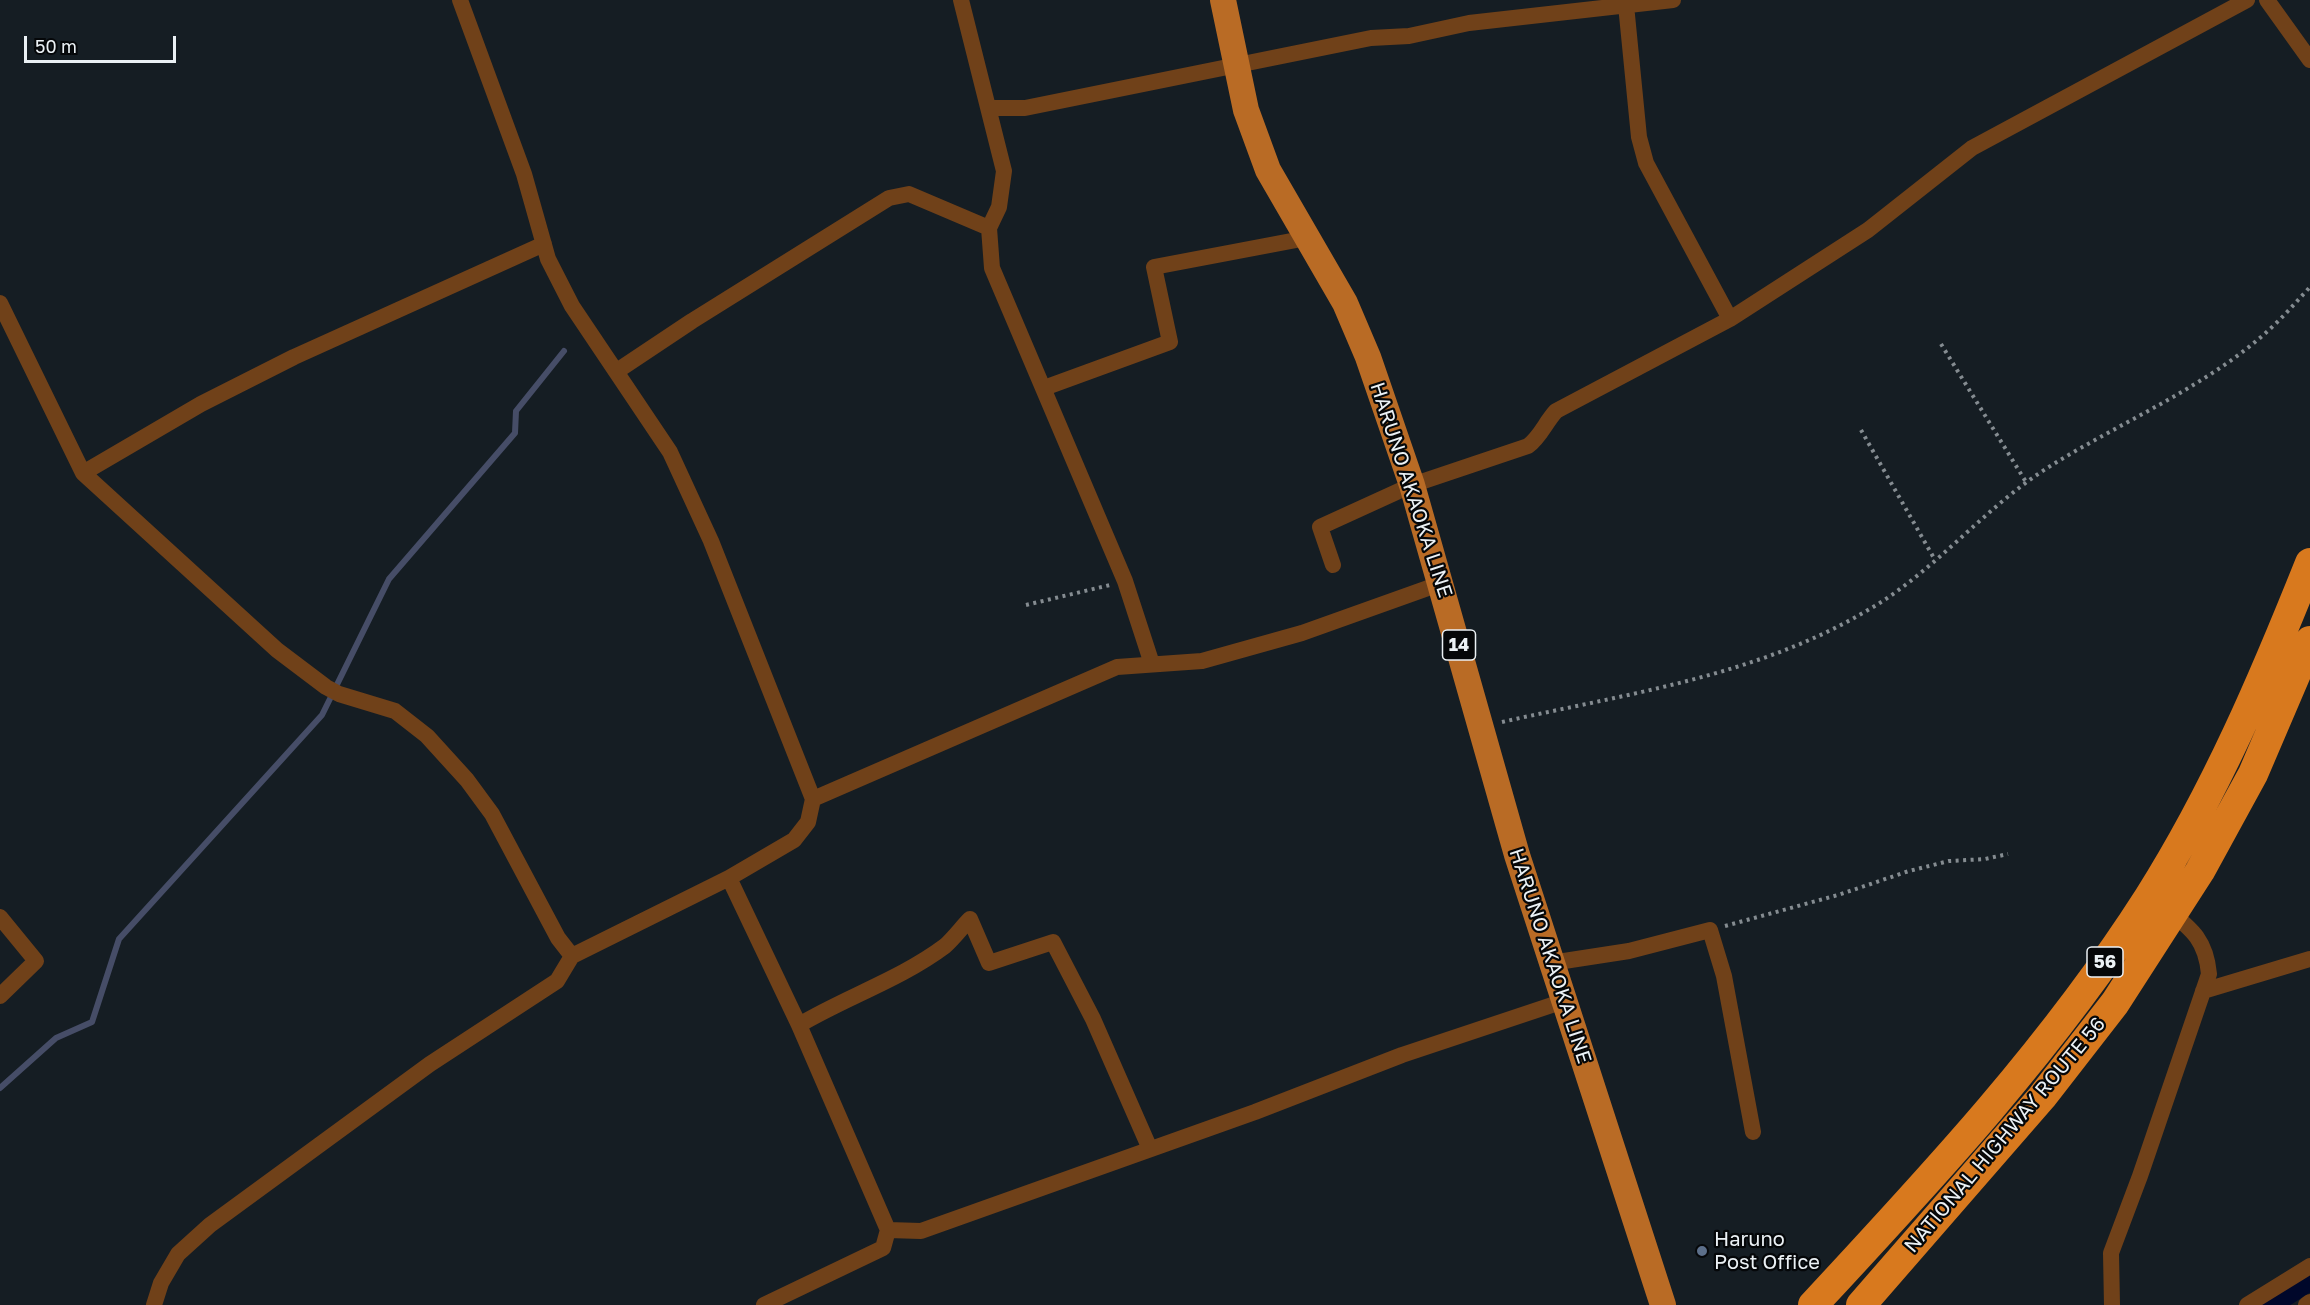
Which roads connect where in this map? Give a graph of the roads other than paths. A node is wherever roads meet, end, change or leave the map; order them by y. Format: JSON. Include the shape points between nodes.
{"nodes":[{"id":1,"x":460,"y":0,"type":"edge"},
{"id":2,"x":961,"y":0,"type":"edge"},
{"id":3,"x":1222,"y":0,"type":"edge"},
{"id":4,"x":1673,"y":0,"type":"edge"},
{"id":5,"x":2247,"y":0,"type":"edge"},
{"id":6,"x":2267,"y":0,"type":"edge"},
{"id":7,"x":1626,"y":5,"type":"junction"},
{"id":8,"x":2310,"y":60,"type":"edge"},
{"id":9,"x":1236,"y":64,"type":"junction"},
{"id":10,"x":989,"y":108,"type":"junction"},
{"id":11,"x":989,"y":228,"type":"junction"},
{"id":12,"x":1307,"y":238,"type":"junction"},
{"id":13,"x":544,"y":244,"type":"junction"},
{"id":14,"x":0,"y":303,"type":"edge"},
{"id":15,"x":1730,"y":319,"type":"junction"},
{"id":16,"x":617,"y":371,"type":"junction"},
{"id":17,"x":1044,"y":388,"type":"junction"},
{"id":18,"x":83,"y":473,"type":"junction"},
{"id":19,"x":1412,"y":485,"type":"junction"},
{"id":20,"x":2310,"y":563,"type":"edge"},
{"id":21,"x":1333,"y":565,"type":"dead end"},
{"id":22,"x":1442,"y":583,"type":"junction"},
{"id":23,"x":2310,"y":641,"type":"edge"},
{"id":24,"x":1152,"y":664,"type":"junction"},
{"id":25,"x":2303,"y":677,"type":"edge"},
{"id":26,"x":813,"y":799,"type":"junction"},
{"id":27,"x":729,"y":879,"type":"junction"},
{"id":28,"x":2150,"y":896,"type":"junction"},
{"id":29,"x":2174,"y":915,"type":"junction"},
{"id":30,"x":0,"y":917,"type":"edge"},
{"id":31,"x":572,"y":956,"type":"junction"},
{"id":32,"x":2310,"y":959,"type":"edge"},
{"id":33,"x":1551,"y":963,"type":"junction"},
{"id":34,"x":2203,"y":991,"type":"junction"},
{"id":35,"x":0,"y":996,"type":"edge"},
{"id":36,"x":1564,"y":1001,"type":"junction"},
{"id":37,"x":799,"y":1025,"type":"junction"},
{"id":38,"x":1753,"y":1132,"type":"dead end"},
{"id":39,"x":1150,"y":1149,"type":"junction"},
{"id":40,"x":888,"y":1230,"type":"junction"},
{"id":41,"x":2310,"y":1266,"type":"edge"},
{"id":42,"x":2310,"y":1302,"type":"edge"},
{"id":43,"x":154,"y":1305,"type":"edge"},
{"id":44,"x":764,"y":1305,"type":"edge"},
{"id":45,"x":1663,"y":1305,"type":"edge"},
{"id":46,"x":1813,"y":1305,"type":"edge"},
{"id":47,"x":1861,"y":1305,"type":"edge"},
{"id":48,"x":2112,"y":1305,"type":"edge"},
{"id":49,"x":2247,"y":1305,"type":"edge"},
{"id":50,"x":2306,"y":1305,"type":"edge"}],
"edges":[{"from":1,"to":13,"type":"street","via":[[524,174]]},
{"from":2,"to":10,"type":"street"},
{"from":3,"to":9,"type":"main road","name":"HARUNO AKAOKA LINE","number":"14"},
{"from":4,"to":7,"type":"street"},
{"from":5,"to":15,"type":"street","via":[[1972,148],[1868,230]]},
{"from":6,"to":8,"type":"street"},
{"from":7,"to":9,"type":"street","via":[[1469,23]]},
{"from":7,"to":15,"type":"street","via":[[1639,137],[1646,163]]},
{"from":9,"to":10,"type":"street","via":[[1024,108]]},
{"from":9,"to":12,"type":"main road","name":"HARUNO AKAOKA LINE","number":"14","via":[[1246,110],[1268,170]]},
{"from":10,"to":11,"type":"street","via":[[1004,171],[999,207]]},
{"from":11,"to":16,"type":"street","via":[[909,194],[889,198]]},
{"from":11,"to":17,"type":"street","via":[[992,268]]},
{"from":12,"to":17,"type":"street","via":[[1154,267],[1170,342]]},
{"from":12,"to":19,"type":"main road","name":"HARUNO AKAOKA LINE","number":"14","via":[[1345,303],[1368,357]]},
{"from":13,"to":16,"type":"street","via":[[572,306]]},
{"from":13,"to":18,"type":"street","via":[[201,404]]},
{"from":14,"to":18,"type":"street"},
{"from":15,"to":19,"type":"street","via":[[1556,411],[1542,435],[1528,446]]},
{"from":16,"to":26,"type":"street","via":[[670,452],[706,531]]},
{"from":17,"to":24,"type":"street","via":[[1125,581]]},
{"from":18,"to":31,"type":"street","via":[[277,650],[332,691],[395,711],[427,736],[492,814],[558,938]]},
{"from":19,"to":21,"type":"street","via":[[1320,526]]},
{"from":19,"to":22,"type":"main road","name":"HARUNO AKAOKA LINE","number":"14"},
{"from":20,"to":28,"type":"highway","name":"NATIONAL HIGHWAY ROUTE 56","number":"56","via":[[2228,758]]},
{"from":22,"to":24,"type":"street","via":[[1291,636],[1202,661]]},
{"from":22,"to":33,"type":"main road","name":"HARUNO AKAOKA LINE","number":"14"},
{"from":23,"to":25,"type":"highway","name":"NATIONAL HIGHWAY ROUTE 56","number":"56"},
{"from":24,"to":26,"type":"street","via":[[1117,667]]},
{"from":25,"to":29,"type":"highway","name":"NATIONAL HIGHWAY ROUTE 56","number":"56"},
{"from":26,"to":27,"type":"street","via":[[808,822],[794,840]]},
{"from":27,"to":31,"type":"street"},
{"from":27,"to":37,"type":"street"},
{"from":28,"to":29,"type":"street"},
{"from":28,"to":46,"type":"highway","name":"NATIONAL HIGHWAY ROUTE 56","number":"56","via":[[2088,986],[2012,1084],[1948,1160]]},
{"from":29,"to":34,"type":"street","via":[[2195,932],[2207,954],[2209,974]]},
{"from":29,"to":47,"type":"highway","name":"NATIONAL HIGHWAY ROUTE 56","number":"56","via":[[2115,1003],[2042,1097]]},
{"from":30,"to":35,"type":"street","via":[[36,961]]},
{"from":31,"to":43,"type":"street","via":[[557,981],[430,1064],[210,1225],[178,1254],[161,1283]]},
{"from":32,"to":34,"type":"street"},
{"from":33,"to":36,"type":"main road","name":"HARUNO AKAOKA LINE","number":"14"},
{"from":33,"to":38,"type":"street","via":[[1629,951],[1710,930],[1724,976]]},
{"from":34,"to":48,"type":"street","via":[[2110,1253]]},
{"from":36,"to":39,"type":"street","via":[[1402,1055]]},
{"from":36,"to":45,"type":"main road","name":"HARUNO AKAOKA LINE","number":"14"},
{"from":37,"to":39,"type":"street","via":[[928,956],[970,919],[988,963],[1053,942],[1093,1019]]},
{"from":37,"to":40,"type":"street"},
{"from":39,"to":40,"type":"street","via":[[921,1231]]},
{"from":40,"to":44,"type":"street","via":[[883,1248]]},
{"from":41,"to":49,"type":"street"},
{"from":42,"to":50,"type":"street"}]}
